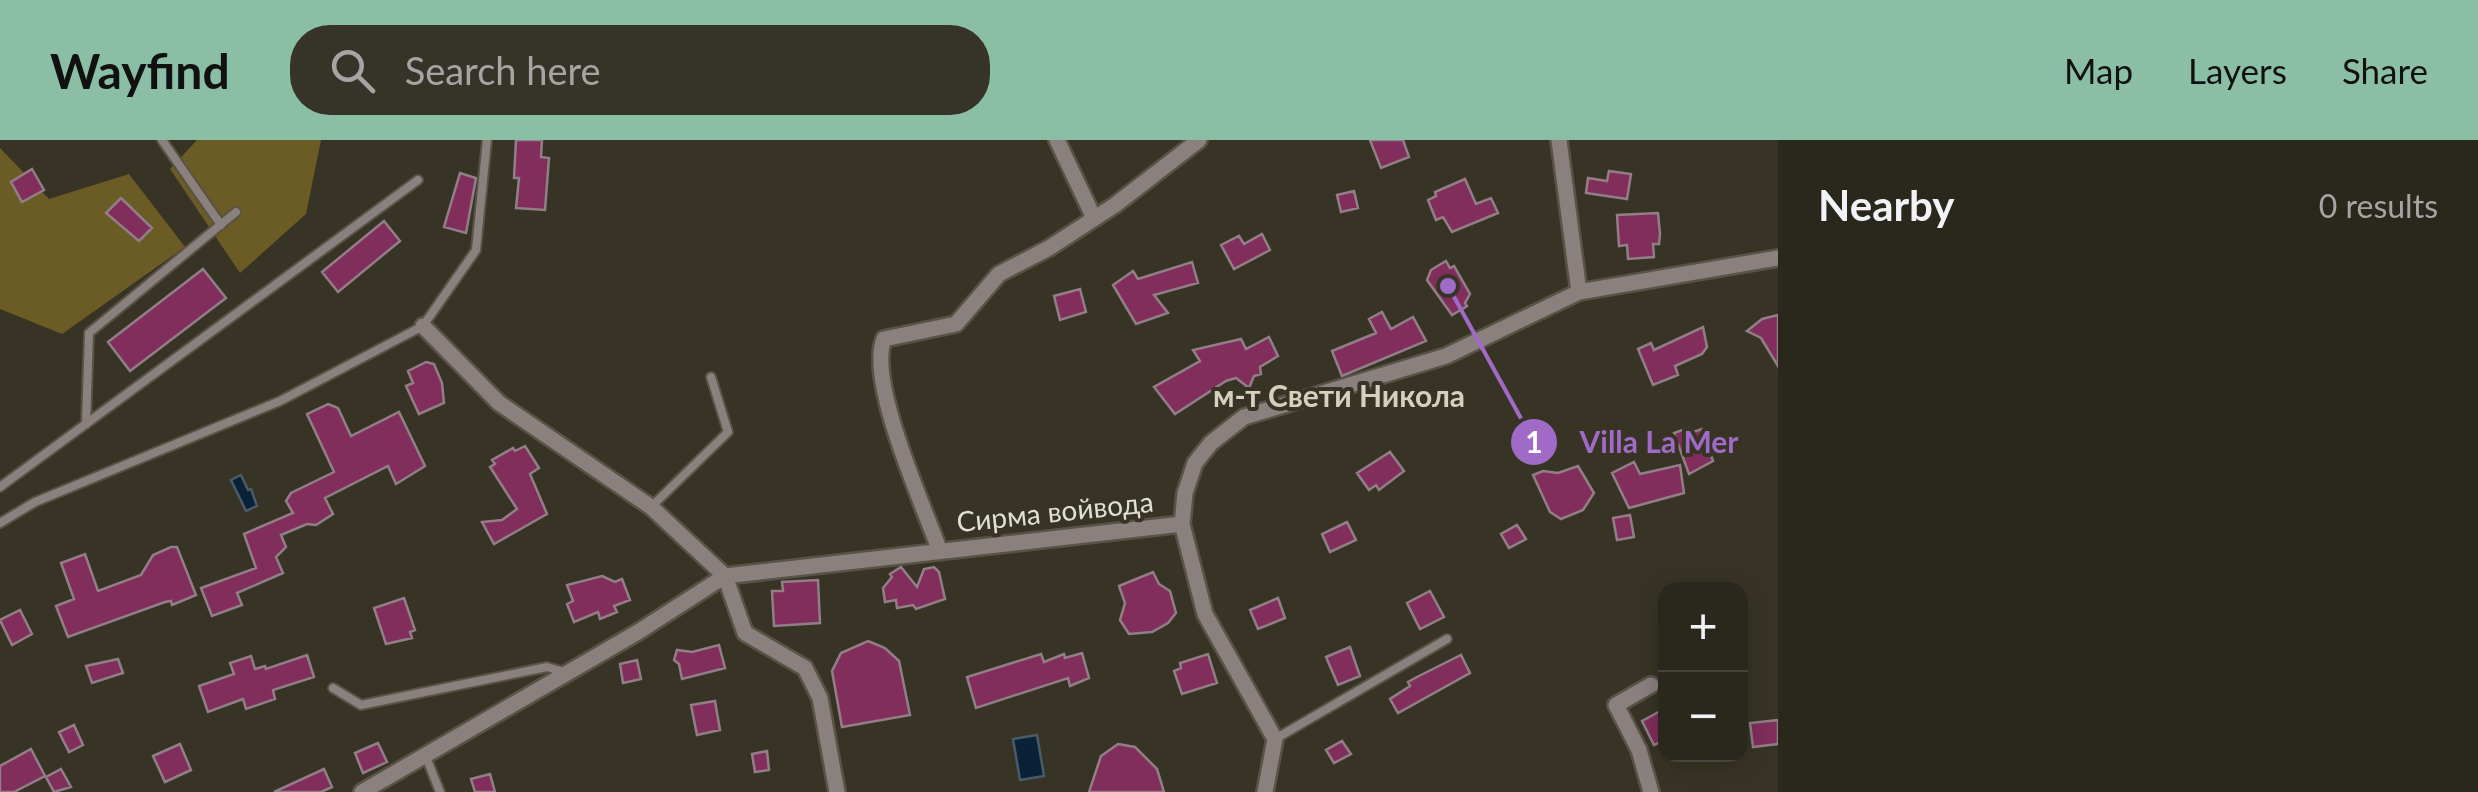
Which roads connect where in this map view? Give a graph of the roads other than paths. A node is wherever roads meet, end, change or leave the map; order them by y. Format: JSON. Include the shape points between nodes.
{"nodes":[{"id":1,"x":162,"y":140,"type":"edge"},
{"id":2,"x":488,"y":140,"type":"edge"},
{"id":3,"x":1058,"y":140,"type":"edge"},
{"id":4,"x":1199,"y":140,"type":"edge"},
{"id":5,"x":1559,"y":140,"type":"edge"},
{"id":6,"x":418,"y":180,"type":"dead end"},
{"id":7,"x":236,"y":212,"type":"dead end"},
{"id":8,"x":1094,"y":218,"type":"junction"},
{"id":9,"x":221,"y":225,"type":"junction"},
{"id":10,"x":1778,"y":258,"type":"edge"},
{"id":11,"x":1579,"y":292,"type":"junction"},
{"id":12,"x":423,"y":326,"type":"junction"},
{"id":13,"x":711,"y":377,"type":"dead end"},
{"id":14,"x":86,"y":424,"type":"junction"},
{"id":15,"x":0,"y":488,"type":"edge"},
{"id":16,"x":651,"y":506,"type":"junction"},
{"id":17,"x":0,"y":523,"type":"edge"},
{"id":18,"x":1182,"y":524,"type":"junction"},
{"id":19,"x":939,"y":549,"type":"junction"},
{"id":20,"x":724,"y":576,"type":"junction"},
{"id":21,"x":1447,"y":639,"type":"dead end"},
{"id":22,"x":567,"y":673,"type":"junction"},
{"id":23,"x":1651,"y":685,"type":"dead end"},
{"id":24,"x":332,"y":688,"type":"dead end"},
{"id":25,"x":1275,"y":739,"type":"junction"},
{"id":26,"x":426,"y":757,"type":"junction"},
{"id":27,"x":362,"y":792,"type":"edge"},
{"id":28,"x":440,"y":792,"type":"edge"},
{"id":29,"x":837,"y":792,"type":"edge"},
{"id":30,"x":1265,"y":792,"type":"edge"},
{"id":31,"x":1651,"y":792,"type":"edge"}],
"edges":[{"from":1,"to":9,"type":"lane"},
{"from":2,"to":12,"type":"lane","via":[[476,250]]},
{"from":3,"to":8,"type":"street"},
{"from":4,"to":8,"type":"street"},
{"from":5,"to":11,"type":"street"},
{"from":6,"to":14,"type":"lane"},
{"from":7,"to":9,"type":"lane"},
{"from":8,"to":19,"type":"street","via":[[999,274],[956,324],[884,340],[882,390]]},
{"from":9,"to":14,"type":"lane","via":[[88,333]]},
{"from":10,"to":11,"type":"street","name":"Сирма войвода"},
{"from":11,"to":18,"type":"street","name":"Сирма войвода","via":[[1446,356],[1244,417],[1195,463]]},
{"from":12,"to":16,"type":"street","via":[[500,403]]},
{"from":12,"to":17,"type":"lane","via":[[280,401],[35,502]]},
{"from":13,"to":16,"type":"lane","via":[[728,432]]},
{"from":14,"to":15,"type":"lane"},
{"from":16,"to":20,"type":"street"},
{"from":18,"to":19,"type":"street","name":"Сирма войвода"},
{"from":18,"to":25,"type":"street","via":[[1205,614]]},
{"from":19,"to":20,"type":"street","name":"Сирма войвода"},
{"from":20,"to":22,"type":"street","name":"Сирма войвода"},
{"from":20,"to":29,"type":"street","via":[[745,633],[805,668],[820,698]]},
{"from":21,"to":25,"type":"lane"},
{"from":22,"to":24,"type":"lane","via":[[547,667],[361,705]]},
{"from":22,"to":26,"type":"street","name":"Сирма войвода"},
{"from":23,"to":31,"type":"street","via":[[1616,705]]},
{"from":25,"to":30,"type":"street"},
{"from":26,"to":27,"type":"street","name":"Сирма войвода"},
{"from":26,"to":28,"type":"lane"}]}
